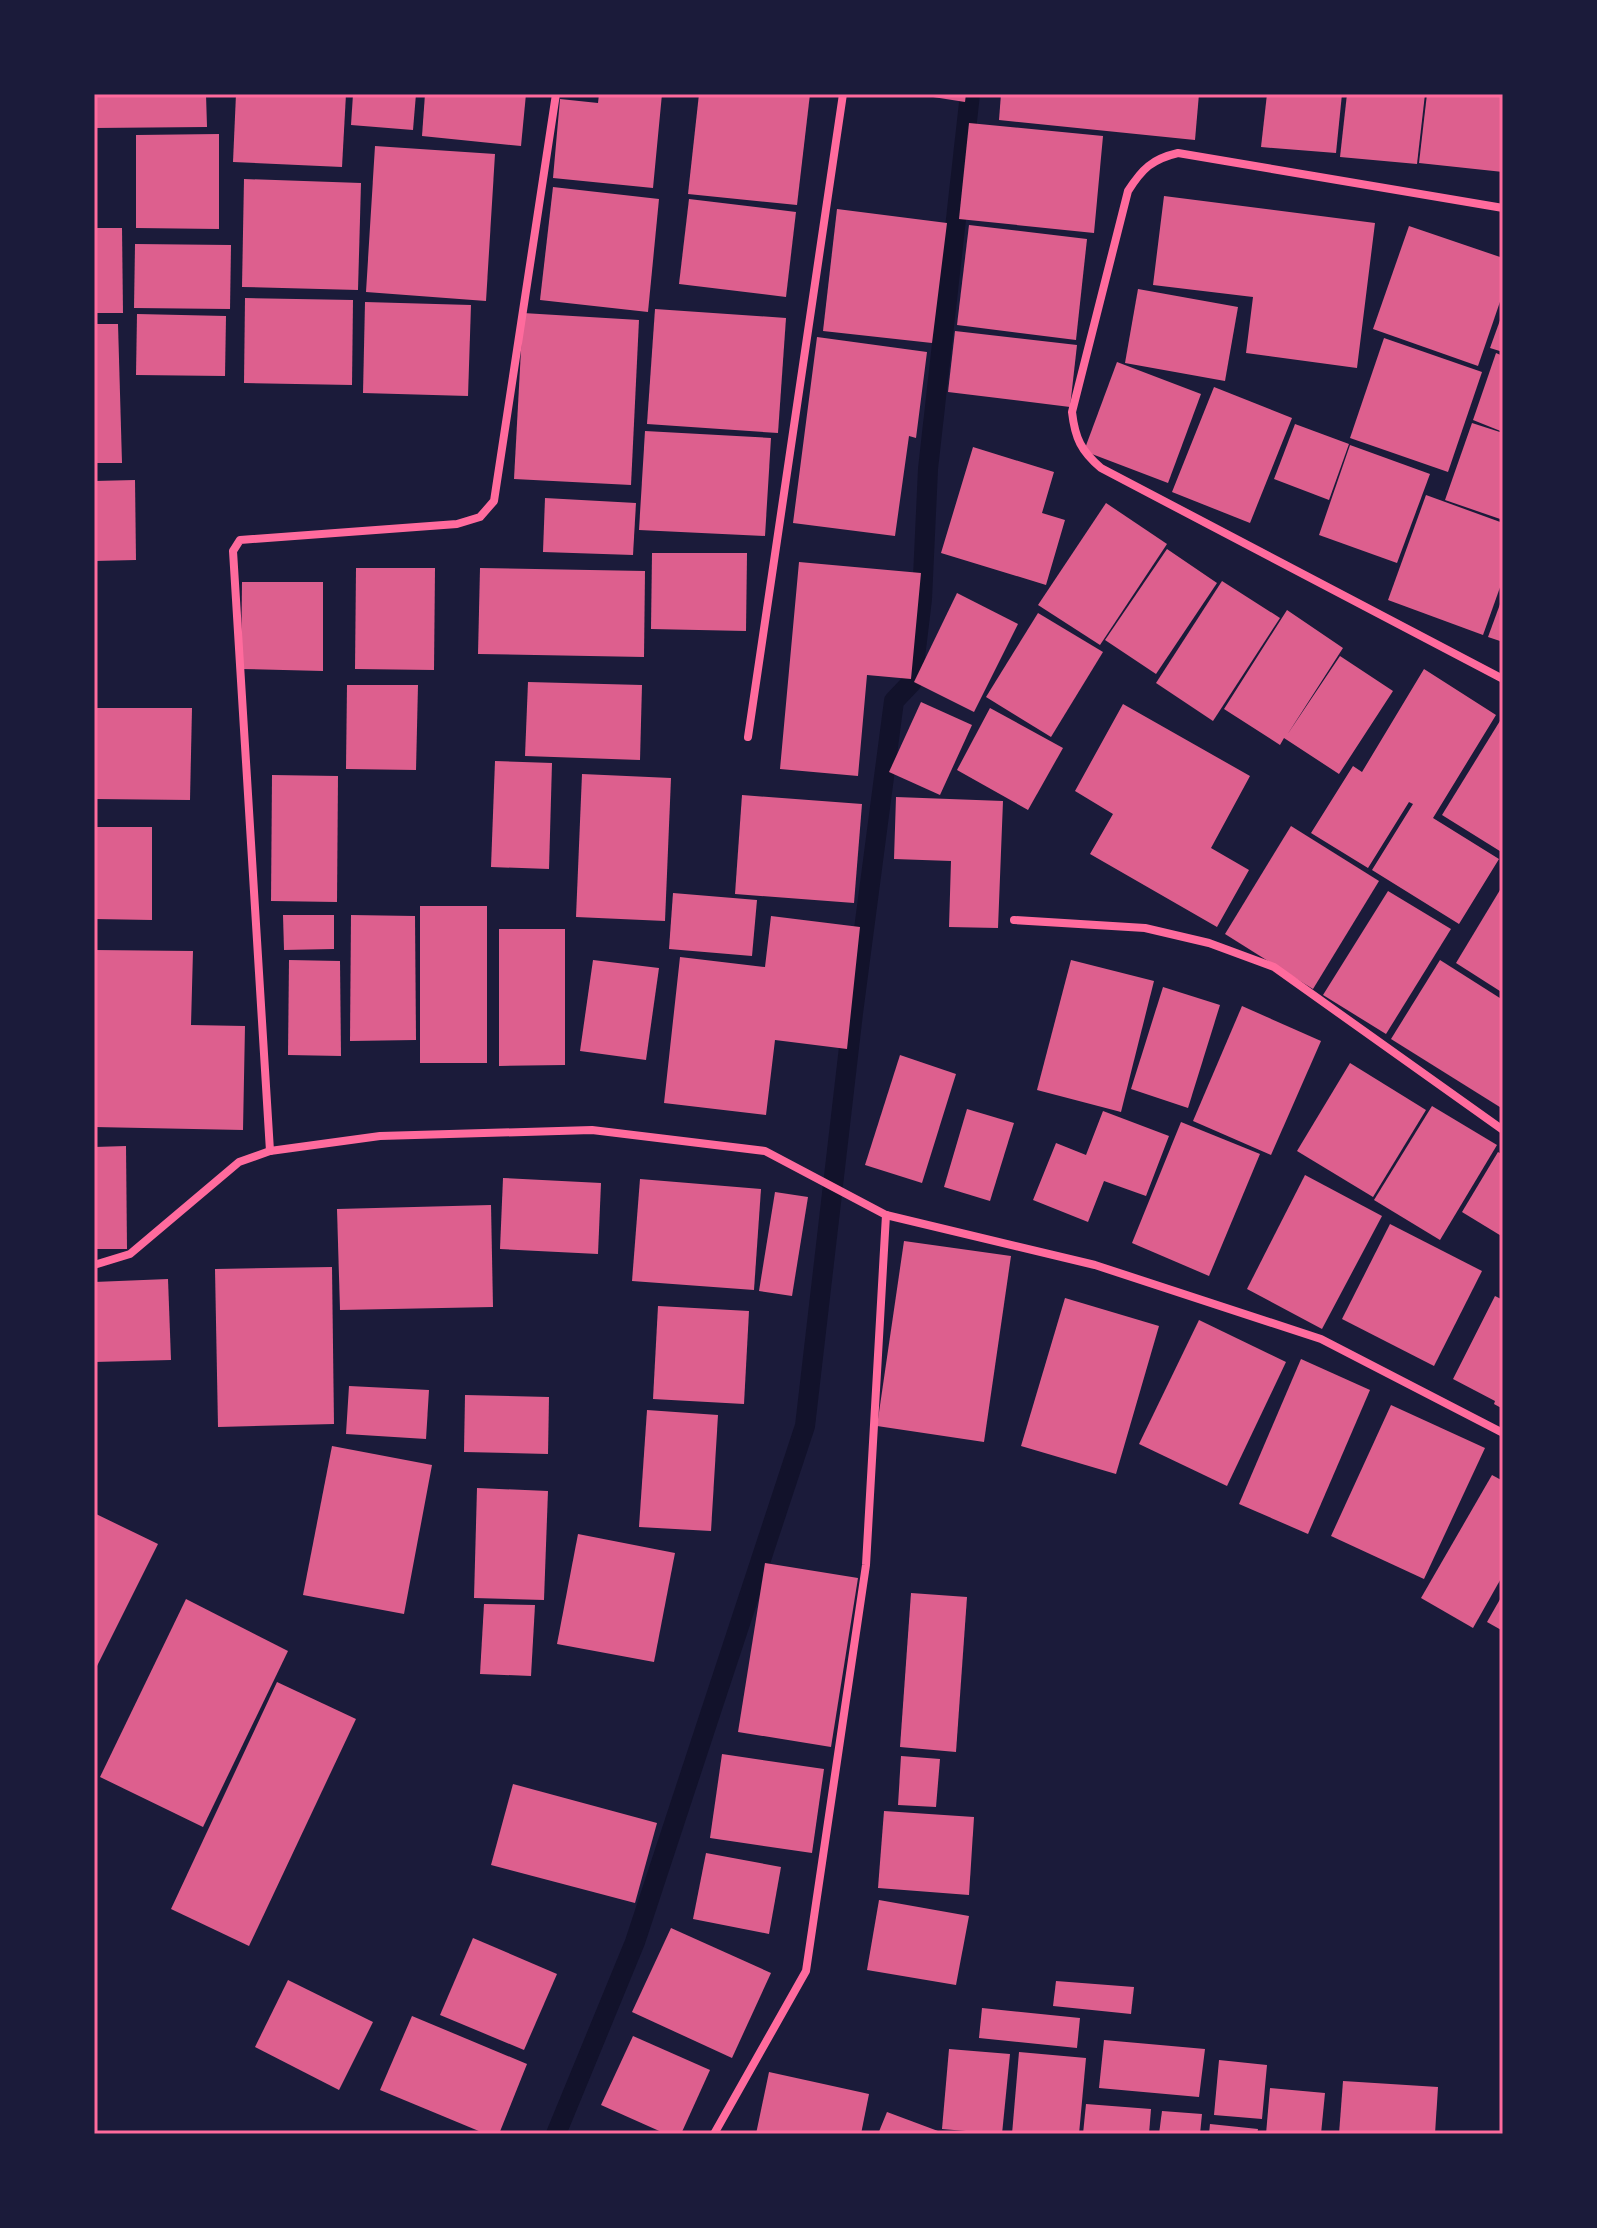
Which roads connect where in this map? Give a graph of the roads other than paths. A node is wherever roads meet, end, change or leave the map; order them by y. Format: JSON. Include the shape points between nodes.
{"nodes":[{"id":1,"x":556,"y":94,"type":"edge"},
{"id":2,"x":843,"y":94,"type":"edge"},
{"id":3,"x":1503,"y":208,"type":"edge"},
{"id":4,"x":1503,"y":679,"type":"edge"},
{"id":5,"x":748,"y":737,"type":"dead end"},
{"id":6,"x":1014,"y":920,"type":"dead end"},
{"id":7,"x":1503,"y":1130,"type":"edge"},
{"id":8,"x":270,"y":1151,"type":"junction"},
{"id":9,"x":886,"y":1215,"type":"junction"},
{"id":10,"x":94,"y":1265,"type":"edge"},
{"id":11,"x":1503,"y":1433,"type":"edge"},
{"id":12,"x":714,"y":2134,"type":"edge"}],
"edges":[{"from":1,"to":8,"type":"street","via":[[494,501],[480,517],[457,524],[240,540],[233,551]]},
{"from":2,"to":5,"type":"street"},
{"from":3,"to":4,"type":"street","via":[[1178,153],[1156,158],[1128,191],[1072,412],[1074,436],[1101,468]]},
{"from":6,"to":7,"type":"street","via":[[1145,928],[1209,943],[1274,967]]},
{"from":8,"to":9,"type":"street","via":[[380,1136],[592,1130],[765,1151]]},
{"from":8,"to":10,"type":"street","via":[[239,1162],[130,1254]]},
{"from":9,"to":11,"type":"street","via":[[1095,1265],[1321,1339]]},
{"from":9,"to":12,"type":"street","via":[[866,1565],[806,1971]]}]}
